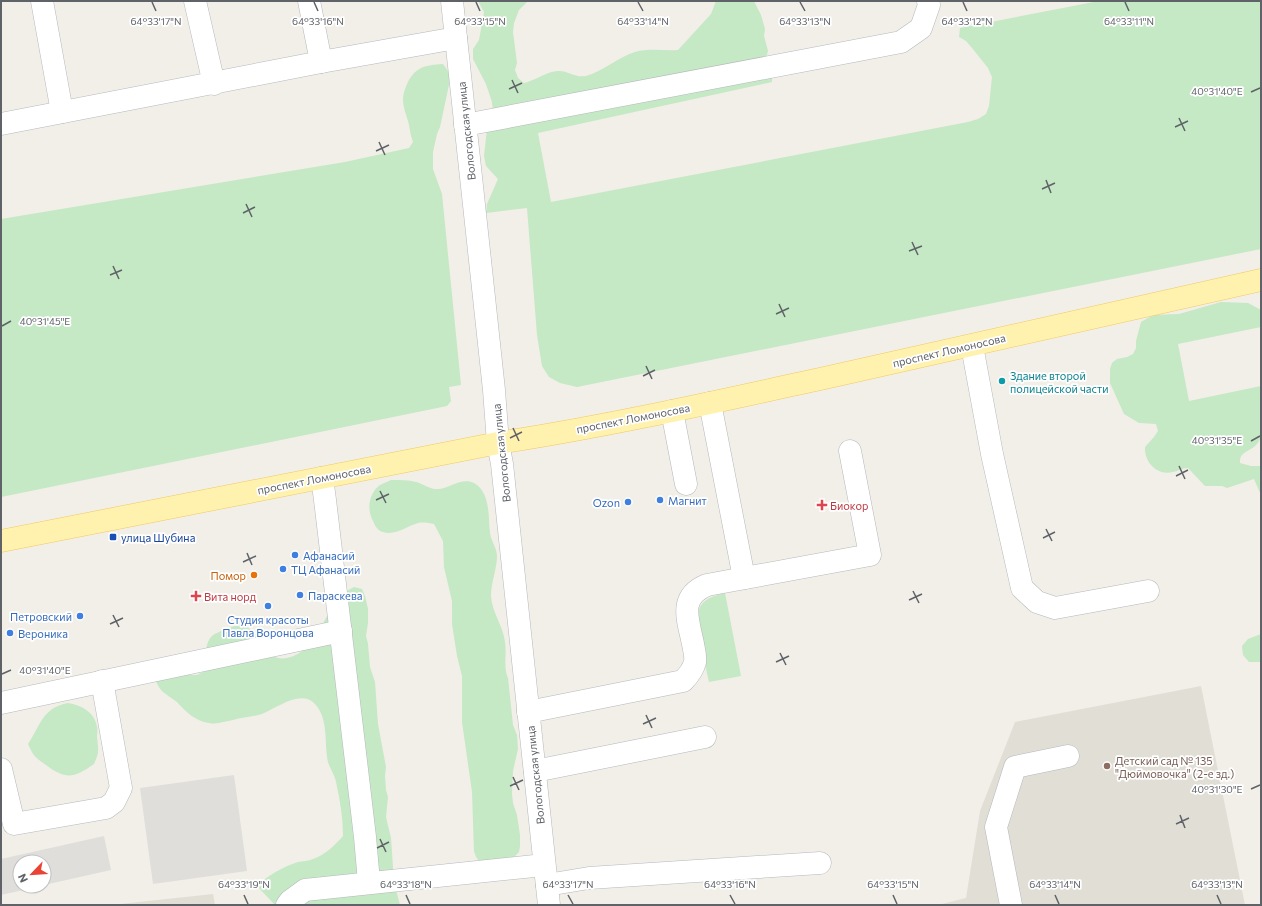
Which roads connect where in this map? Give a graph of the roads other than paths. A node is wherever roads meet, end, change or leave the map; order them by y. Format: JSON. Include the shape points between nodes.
{"nodes":[{"id":1,"x":42,"y":1,"type":"edge"},
{"id":2,"x":195,"y":1,"type":"edge"},
{"id":3,"x":309,"y":1,"type":"edge"},
{"id":4,"x":452,"y":1,"type":"edge"},
{"id":5,"x":928,"y":1,"type":"edge"},
{"id":6,"x":456,"y":38,"type":"junction"},
{"id":7,"x":321,"y":62,"type":"junction"},
{"id":8,"x":214,"y":84,"type":"junction"},
{"id":9,"x":62,"y":112,"type":"junction"},
{"id":10,"x":1,"y":124,"type":"edge"},
{"id":11,"x":465,"y":124,"type":"junction"},
{"id":12,"x":1261,"y":280,"type":"edge"},
{"id":13,"x":972,"y":346,"type":"junction"},
{"id":14,"x":710,"y":403,"type":"junction"},
{"id":15,"x":672,"y":411,"type":"junction"},
{"id":16,"x":498,"y":443,"type":"junction"},
{"id":17,"x":850,"y":451,"type":"dead end"},
{"id":18,"x":322,"y":478,"type":"junction"},
{"id":19,"x":686,"y":484,"type":"dead end"},
{"id":20,"x":1,"y":541,"type":"edge"},
{"id":21,"x":744,"y":578,"type":"junction"},
{"id":22,"x":1148,"y":591,"type":"dead end"},
{"id":23,"x":341,"y":631,"type":"junction"},
{"id":24,"x":102,"y":682,"type":"junction"},
{"id":25,"x":1,"y":703,"type":"edge"},
{"id":26,"x":528,"y":712,"type":"junction"},
{"id":27,"x":705,"y":737,"type":"dead end"},
{"id":28,"x":1068,"y":756,"type":"dead end"},
{"id":29,"x":1,"y":769,"type":"edge"},
{"id":30,"x":535,"y":771,"type":"junction"},
{"id":31,"x":8,"y":826,"type":"edge"},
{"id":32,"x":820,"y":863,"type":"dead end"},
{"id":33,"x":369,"y":882,"type":"junction"},
{"id":34,"x":547,"y":885,"type":"edge"},
{"id":35,"x":287,"y":905,"type":"edge"},
{"id":36,"x":1011,"y":905,"type":"edge"}],
"edges":[{"from":1,"to":9,"type":"street"},
{"from":2,"to":8,"type":"street"},
{"from":3,"to":7,"type":"street"},
{"from":4,"to":6,"type":"street","name":"Вологодская улица"},
{"from":5,"to":11,"type":"street","via":[[921,28],[901,42]]},
{"from":6,"to":7,"type":"street"},
{"from":6,"to":11,"type":"street","name":"Вологодская улица"},
{"from":7,"to":8,"type":"street"},
{"from":8,"to":9,"type":"street"},
{"from":9,"to":10,"type":"street"},
{"from":11,"to":16,"type":"street","name":"Вологодская улица"},
{"from":12,"to":13,"type":"main road","name":"проспект Ломоносова"},
{"from":13,"to":14,"type":"main road","name":"проспект Ломоносова"},
{"from":13,"to":22,"type":"street","via":[[992,454],[1022,588],[1037,602],[1055,608]]},
{"from":14,"to":15,"type":"main road","name":"проспект Ломоносова"},
{"from":14,"to":21,"type":"street"},
{"from":15,"to":16,"type":"main road","name":"проспект Ломоносова"},
{"from":15,"to":19,"type":"street"},
{"from":16,"to":18,"type":"main road","name":"проспект Ломоносова"},
{"from":16,"to":26,"type":"street","name":"Вологодская улица"},
{"from":17,"to":21,"type":"street","via":[[870,555]]},
{"from":18,"to":20,"type":"main road","name":"проспект Ломоносова"},
{"from":18,"to":23,"type":"street"},
{"from":21,"to":26,"type":"street","via":[[708,585],[691,595],[686,609],[695,655],[692,670],[683,681]]},
{"from":23,"to":24,"type":"street"},
{"from":23,"to":33,"type":"street"},
{"from":24,"to":25,"type":"street"},
{"from":24,"to":31,"type":"street","via":[[121,788],[114,802],[106,808]]},
{"from":26,"to":30,"type":"street","name":"Вологодская улица"},
{"from":27,"to":30,"type":"street"},
{"from":28,"to":36,"type":"street","via":[[1015,767],[996,827]]},
{"from":29,"to":31,"type":"street"},
{"from":30,"to":34,"type":"street","name":"Вологодская улица"},
{"from":32,"to":34,"type":"street","via":[[589,878]]},
{"from":33,"to":34,"type":"street"},
{"from":33,"to":35,"type":"street","via":[[305,890]]}]}
